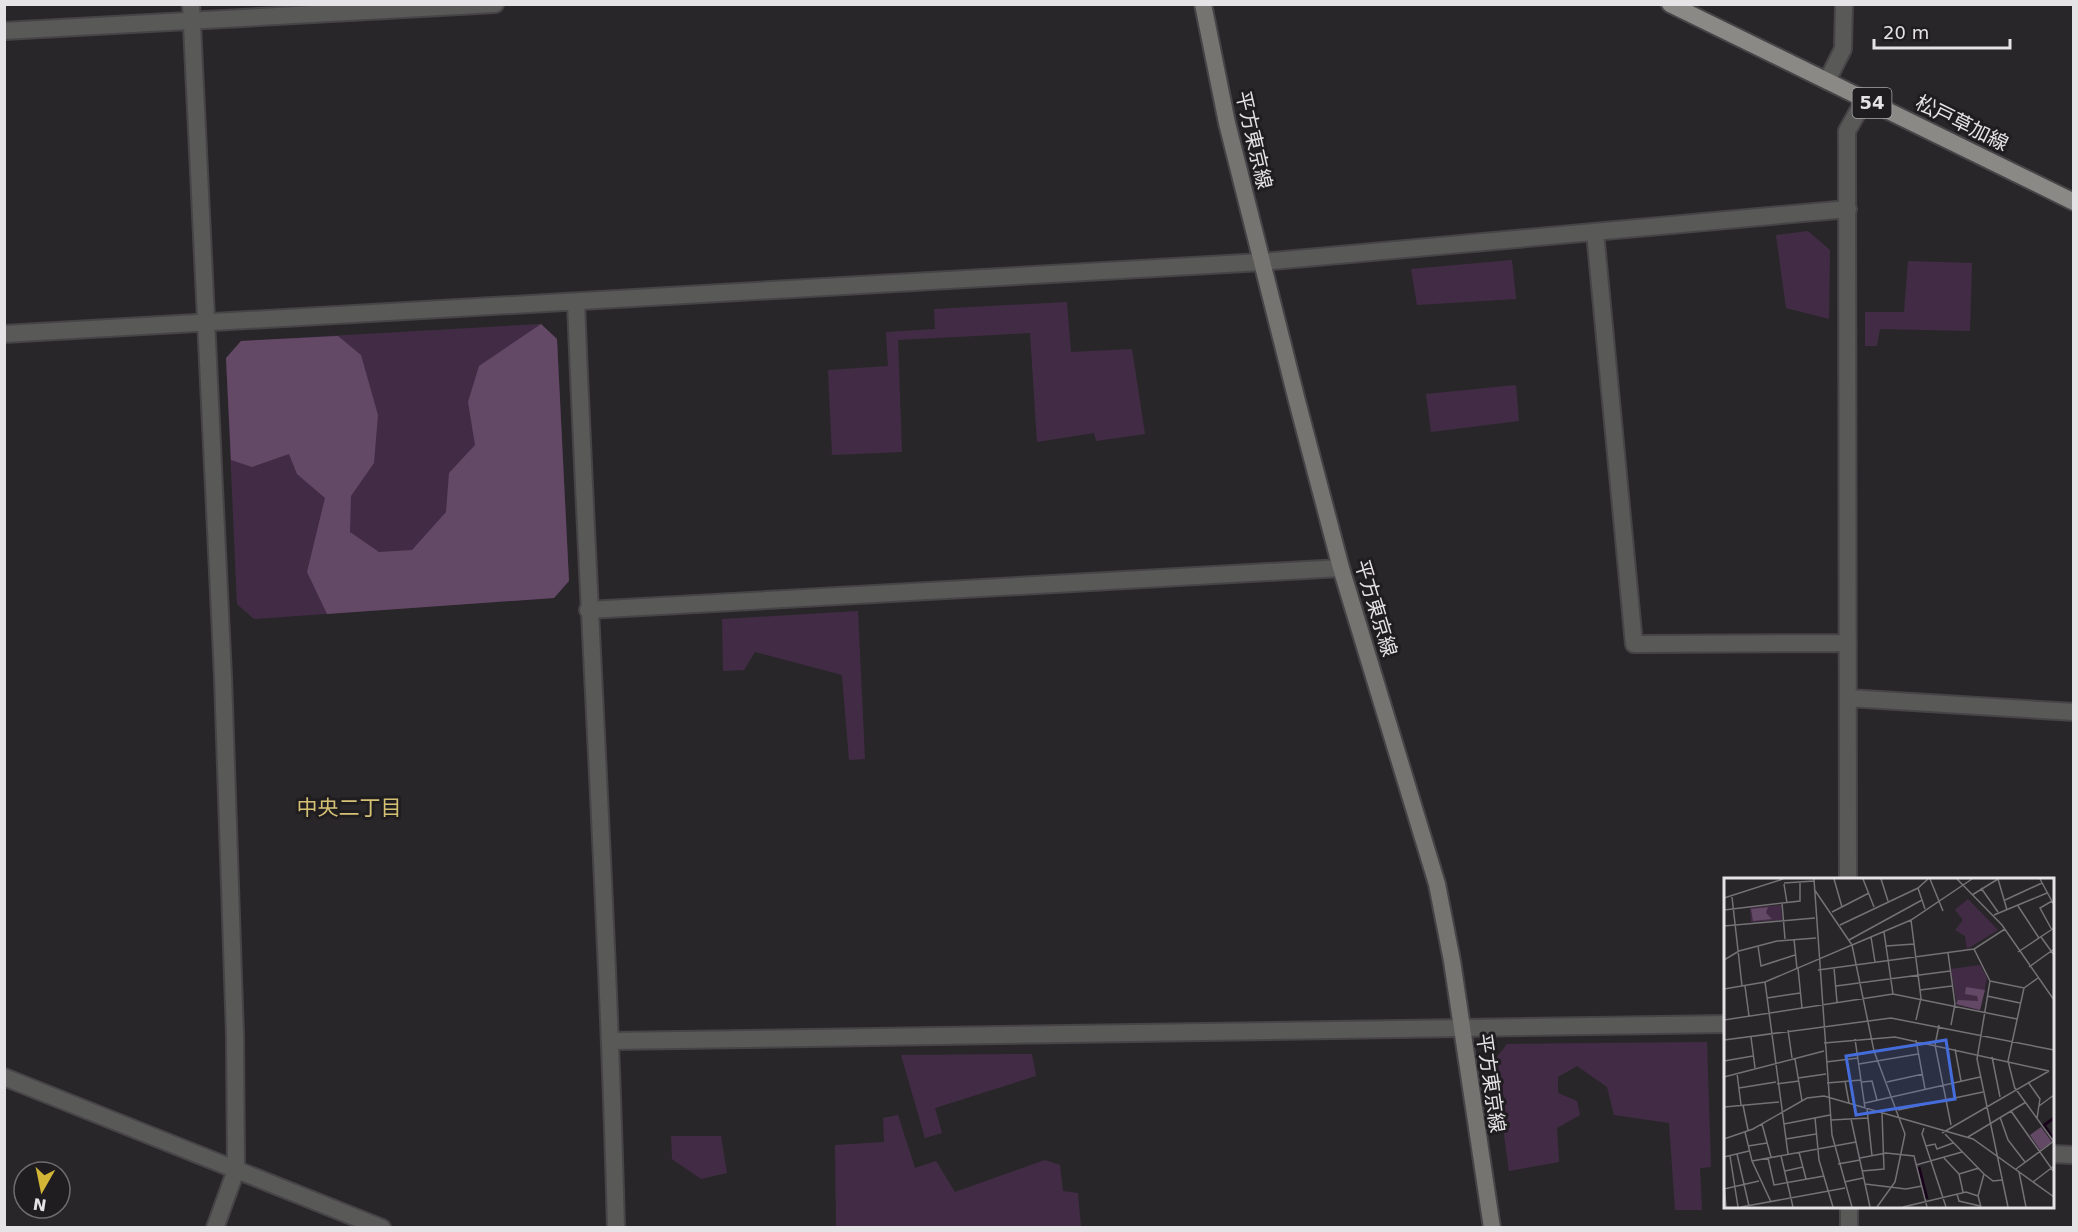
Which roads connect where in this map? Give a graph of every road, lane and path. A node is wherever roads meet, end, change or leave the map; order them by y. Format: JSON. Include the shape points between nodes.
{"nodes":[{"id":1,"x":495,"y":4,"type":"edge"},
{"id":2,"x":1203,"y":4,"type":"edge"},
{"id":3,"x":1670,"y":4,"type":"edge"},
{"id":4,"x":1844,"y":4,"type":"edge"},
{"id":5,"x":191,"y":13,"type":"edge"},
{"id":6,"x":4,"y":31,"type":"edge"},
{"id":7,"x":1827,"y":81,"type":"junction"},
{"id":8,"x":1865,"y":99,"type":"junction"},
{"id":9,"x":2073,"y":202,"type":"edge"},
{"id":10,"x":1848,"y":208,"type":"junction"},
{"id":11,"x":1595,"y":232,"type":"junction"},
{"id":12,"x":1262,"y":262,"type":"junction"},
{"id":13,"x":576,"y":302,"type":"junction"},
{"id":14,"x":206,"y":322,"type":"junction"},
{"id":15,"x":4,"y":334,"type":"edge"},
{"id":16,"x":1341,"y":568,"type":"junction"},
{"id":17,"x":588,"y":610,"type":"junction"},
{"id":18,"x":1848,"y":643,"type":"junction"},
{"id":19,"x":1848,"y":699,"type":"junction"},
{"id":20,"x":2073,"y":712,"type":"edge"},
{"id":21,"x":1848,"y":878,"type":"edge"},
{"id":22,"x":1724,"y":1024,"type":"edge"},
{"id":23,"x":1462,"y":1029,"type":"junction"},
{"id":24,"x":611,"y":1041,"type":"junction"},
{"id":25,"x":4,"y":1077,"type":"edge"},
{"id":26,"x":2054,"y":1154,"type":"edge"},
{"id":27,"x":2073,"y":1155,"type":"edge"},
{"id":28,"x":236,"y":1170,"type":"junction"},
{"id":29,"x":1849,"y":1208,"type":"edge"},
{"id":30,"x":215,"y":1227,"type":"edge"},
{"id":31,"x":382,"y":1227,"type":"edge"},
{"id":32,"x":616,"y":1227,"type":"edge"},
{"id":33,"x":1492,"y":1227,"type":"edge"},
{"id":34,"x":1849,"y":1227,"type":"edge"}],
"edges":[{"from":1,"to":5,"type":"street"},
{"from":2,"to":12,"type":"main road","name":"平方東京線","via":[[1227,123]]},
{"from":3,"to":7,"type":"main road","name":"松戸草加線","number":"54"},
{"from":4,"to":7,"type":"street","via":[[1843,49]]},
{"from":5,"to":6,"type":"street"},
{"from":5,"to":14,"type":"street"},
{"from":7,"to":8,"type":"main road","name":"松戸草加線","number":"54"},
{"from":8,"to":9,"type":"main road","name":"松戸草加線","number":"54"},
{"from":8,"to":10,"type":"street","via":[[1847,131]]},
{"from":10,"to":11,"type":"street"},
{"from":10,"to":18,"type":"street"},
{"from":11,"to":12,"type":"street"},
{"from":11,"to":18,"type":"street","via":[[1634,644]]},
{"from":12,"to":13,"type":"street"},
{"from":12,"to":16,"type":"main road","name":"平方東京線"},
{"from":13,"to":14,"type":"street"},
{"from":13,"to":17,"type":"street"},
{"from":14,"to":15,"type":"street"},
{"from":14,"to":28,"type":"street","via":[[223,677]]},
{"from":16,"to":17,"type":"street"},
{"from":16,"to":23,"type":"main road","name":"平方東京線","via":[[1437,884]]},
{"from":17,"to":24,"type":"street"},
{"from":18,"to":19,"type":"street"},
{"from":19,"to":20,"type":"street"},
{"from":19,"to":21,"type":"street"},
{"from":22,"to":23,"type":"street"},
{"from":23,"to":24,"type":"street"},
{"from":23,"to":33,"type":"main road","name":"平方東京線"},
{"from":24,"to":32,"type":"street"},
{"from":25,"to":28,"type":"street"},
{"from":26,"to":27,"type":"street"},
{"from":28,"to":30,"type":"street"},
{"from":28,"to":31,"type":"street"},
{"from":29,"to":34,"type":"street"}]}
